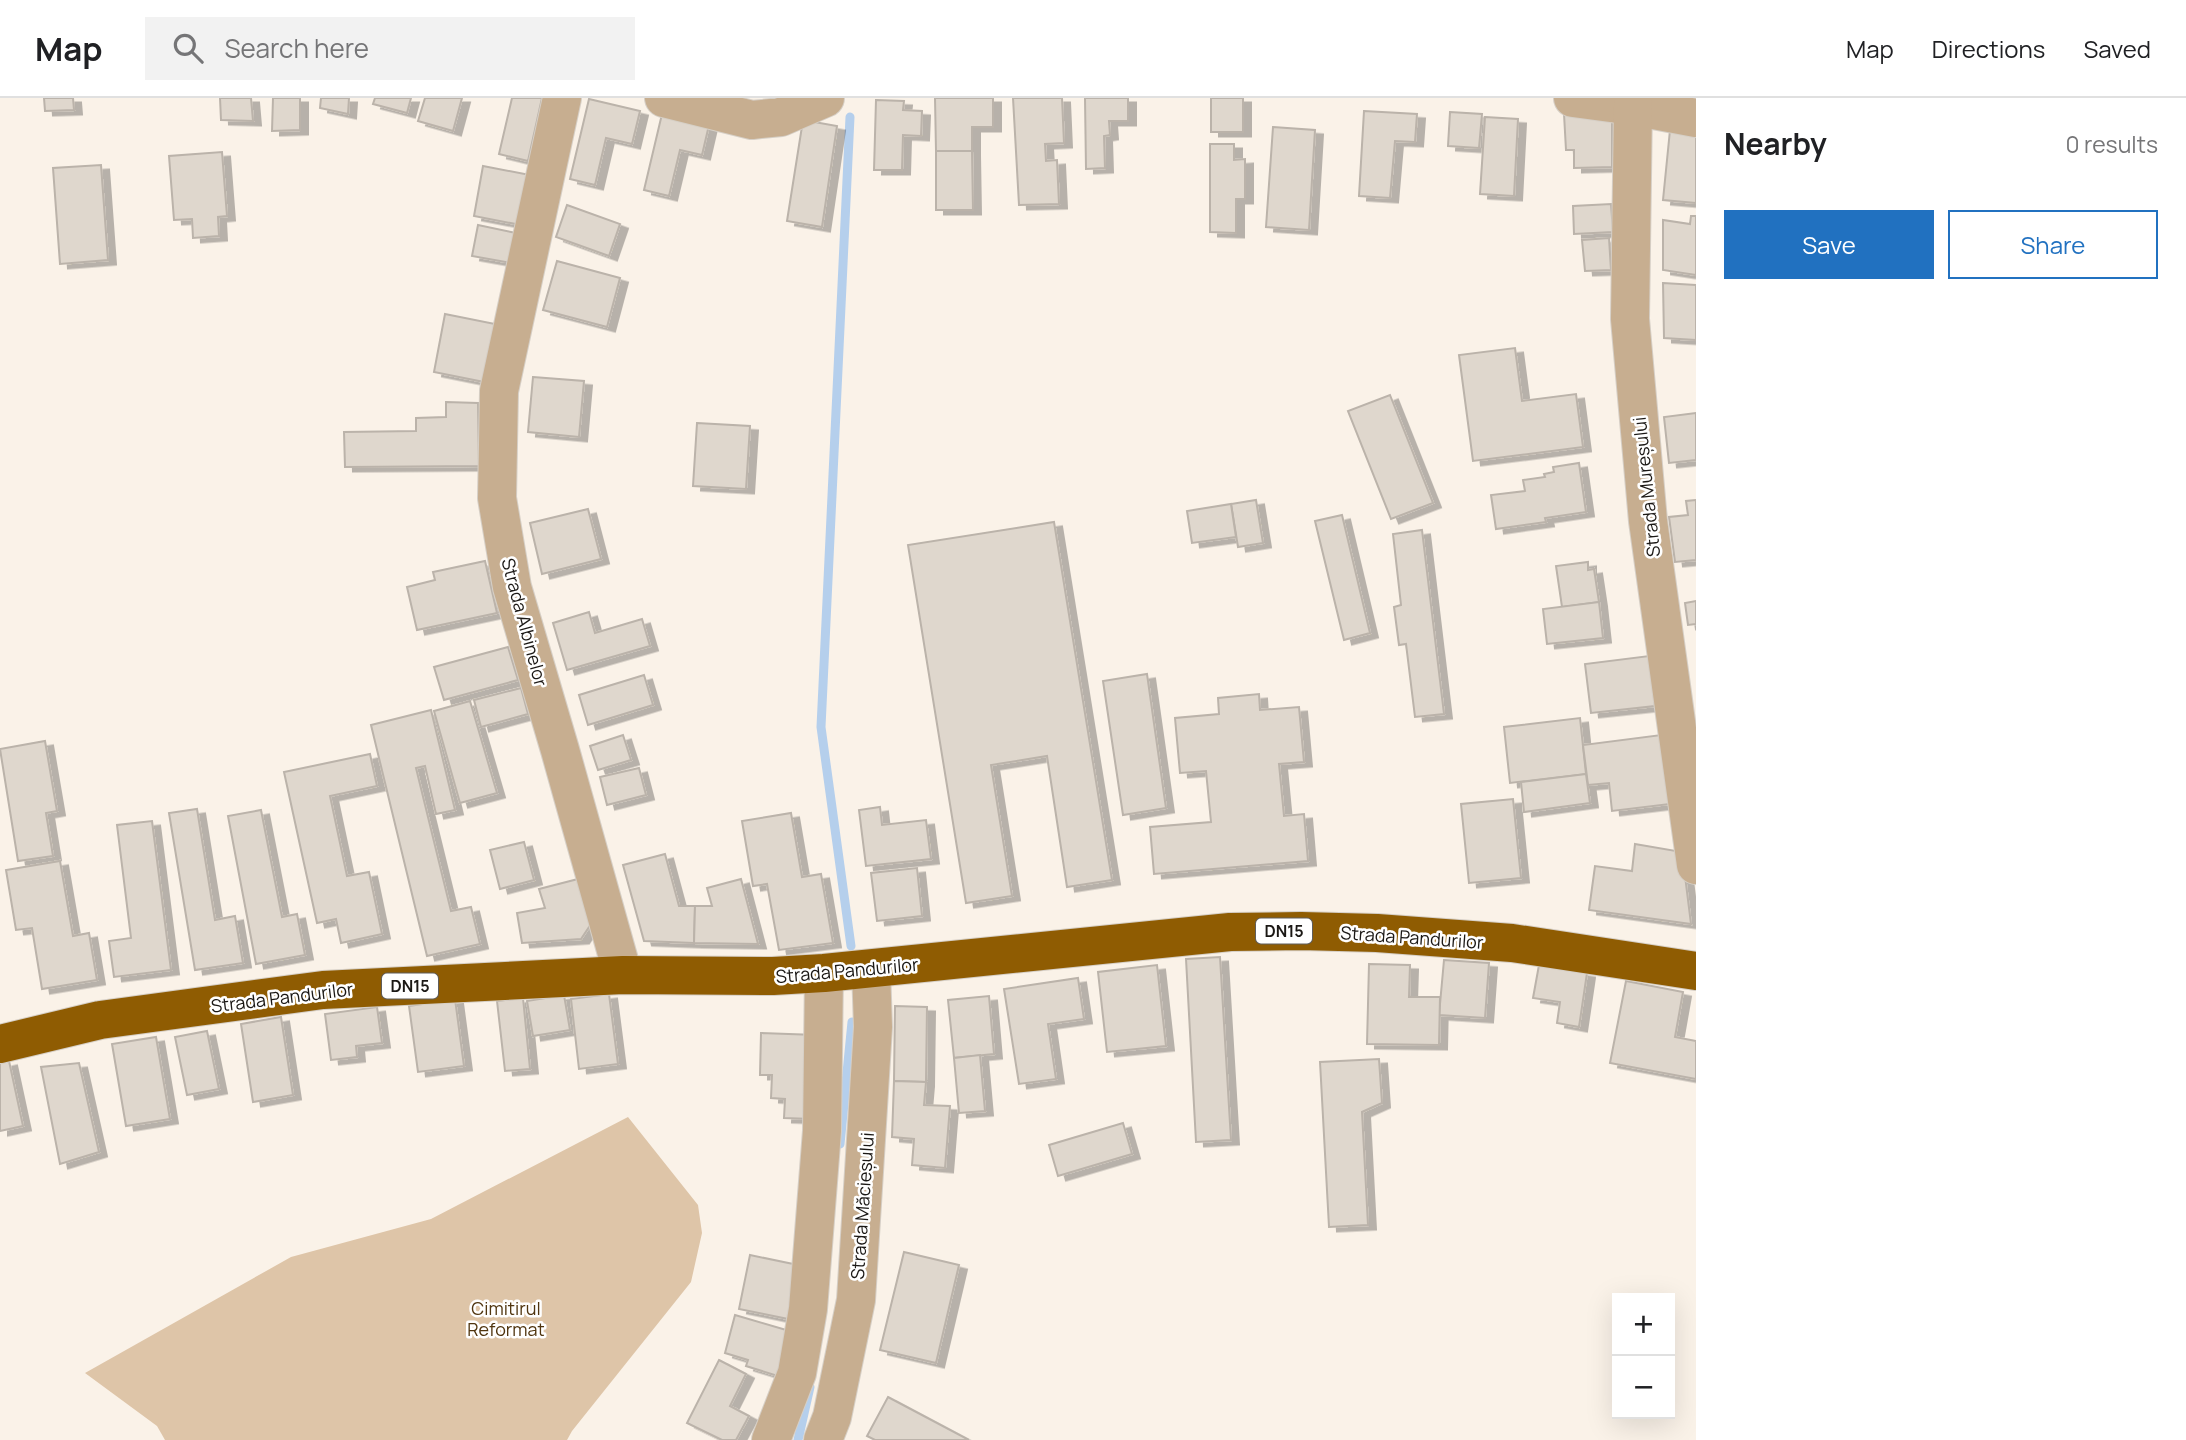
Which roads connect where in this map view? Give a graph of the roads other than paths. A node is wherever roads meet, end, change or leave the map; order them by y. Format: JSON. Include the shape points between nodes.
{"nodes":[{"id":1,"x":562,"y":98,"type":"edge"},
{"id":2,"x":664,"y":98,"type":"edge"},
{"id":3,"x":1573,"y":98,"type":"edge"},
{"id":4,"x":813,"y":101,"type":"edge"},
{"id":5,"x":1633,"y":106,"type":"junction"},
{"id":6,"x":1696,"y":118,"type":"edge"},
{"id":7,"x":1696,"y":865,"type":"edge"},
{"id":8,"x":871,"y":969,"type":"junction"},
{"id":9,"x":1696,"y":971,"type":"edge"},
{"id":10,"x":824,"y":973,"type":"junction"},
{"id":11,"x":623,"y":975,"type":"junction"},
{"id":12,"x":0,"y":1044,"type":"edge"},
{"id":13,"x":771,"y":1440,"type":"edge"},
{"id":14,"x":823,"y":1440,"type":"edge"}],
"edges":[{"from":1,"to":11,"type":"street","name":"Strada Albinelor","via":[[499,391],[497,498],[512,587]]},
{"from":2,"to":4,"type":"street","via":[[752,120],[781,117]]},
{"from":3,"to":5,"type":"street"},
{"from":5,"to":6,"type":"street"},
{"from":5,"to":7,"type":"street","name":"Strada Mureșului","via":[[1631,332],[1648,521]]},
{"from":8,"to":9,"type":"highway","name":"Strada Pandurilor","number":"DN15","via":[[1230,932],[1301,931],[1512,943]]},
{"from":8,"to":10,"type":"highway","name":"Strada Pandurilor","number":"DN15"},
{"from":8,"to":14,"type":"street","name":"Strada Măcieșului","via":[[873,1027],[856,1300]]},
{"from":10,"to":11,"type":"highway","name":"Strada Pandurilor","number":"DN15"},
{"from":10,"to":13,"type":"street","via":[[822,1131],[808,1309],[797,1373]]},
{"from":11,"to":12,"type":"highway","name":"Strada Pandurilor","number":"DN15","via":[[323,990],[100,1020]]}]}
